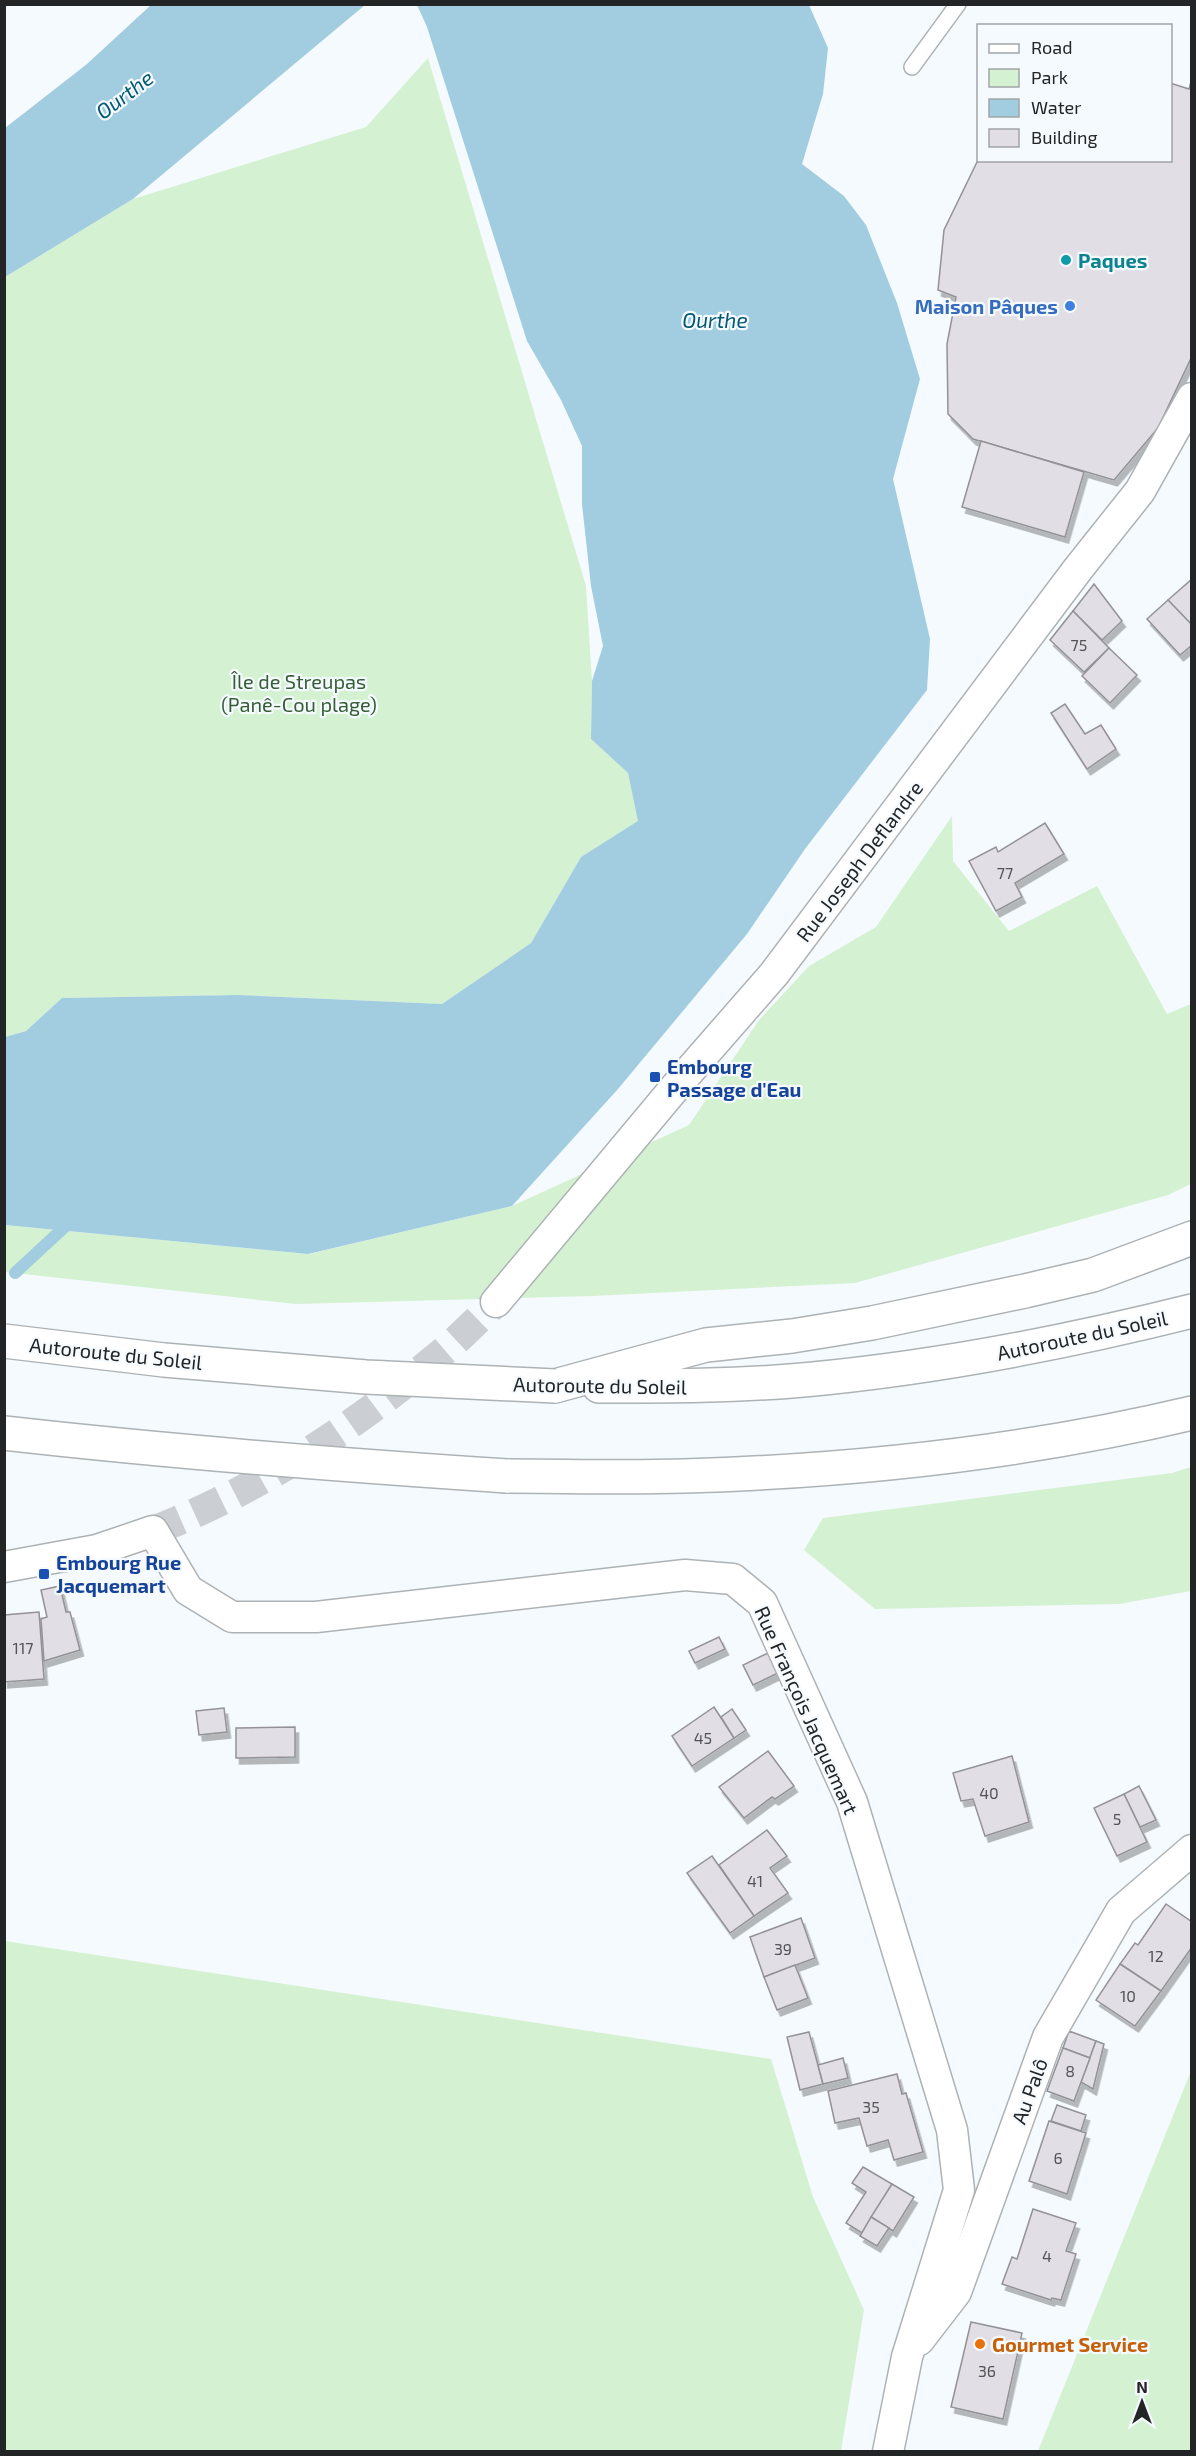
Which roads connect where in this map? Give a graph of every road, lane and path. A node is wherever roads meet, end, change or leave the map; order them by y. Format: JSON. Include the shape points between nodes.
{"nodes":[{"id":1,"x":958,"y":4,"type":"edge"},
{"id":2,"x":912,"y":67,"type":"dead end"},
{"id":3,"x":1191,"y":398,"type":"edge"},
{"id":4,"x":1191,"y":1238,"type":"edge"},
{"id":5,"x":496,"y":1302,"type":"tunnel mouth"},
{"id":6,"x":1191,"y":1311,"type":"edge"},
{"id":7,"x":4,"y":1341,"type":"edge"},
{"id":8,"x":555,"y":1386,"type":"junction"},
{"id":9,"x":1191,"y":1413,"type":"edge"},
{"id":10,"x":4,"y":1433,"type":"edge"},
{"id":11,"x":4,"y":1567,"type":"edge"},
{"id":12,"x":1191,"y":1850,"type":"edge"},
{"id":13,"x":907,"y":2357,"type":"junction"},
{"id":14,"x":888,"y":2451,"type":"edge"}],
"edges":[{"from":1,"to":2,"type":"lane"},
{"from":3,"to":5,"type":"street","name":"Rue Joseph Deflandre","via":[[1140,491],[774,974]]},
{"from":4,"to":8,"type":"highway","via":[[1093,1275],[1024,1292],[872,1323],[706,1345]]},
{"from":6,"to":8,"type":"highway","name":"Autoroute du Soleil","via":[[984,1356],[871,1372],[718,1386]]},
{"from":7,"to":8,"type":"highway","name":"Autoroute du Soleil","bridge":true,"via":[[342,1375]]},
{"from":9,"to":10,"type":"highway","bridge":true,"via":[[1020,1446],[857,1465],[684,1476],[507,1476],[311,1463]]},
{"from":11,"to":13,"type":"street","name":"Rue François Jacquemart","via":[[97,1550],[153,1532],[188,1590],[232,1617],[316,1617],[685,1575],[733,1579],[762,1603],[852,1802],[952,2130],[958,2190]]},
{"from":12,"to":13,"type":"street","name":"Au Palô","via":[[1121,1911],[1048,2037],[956,2292]]},
{"from":13,"to":14,"type":"street","name":"Rue François Jacquemart"}]}
